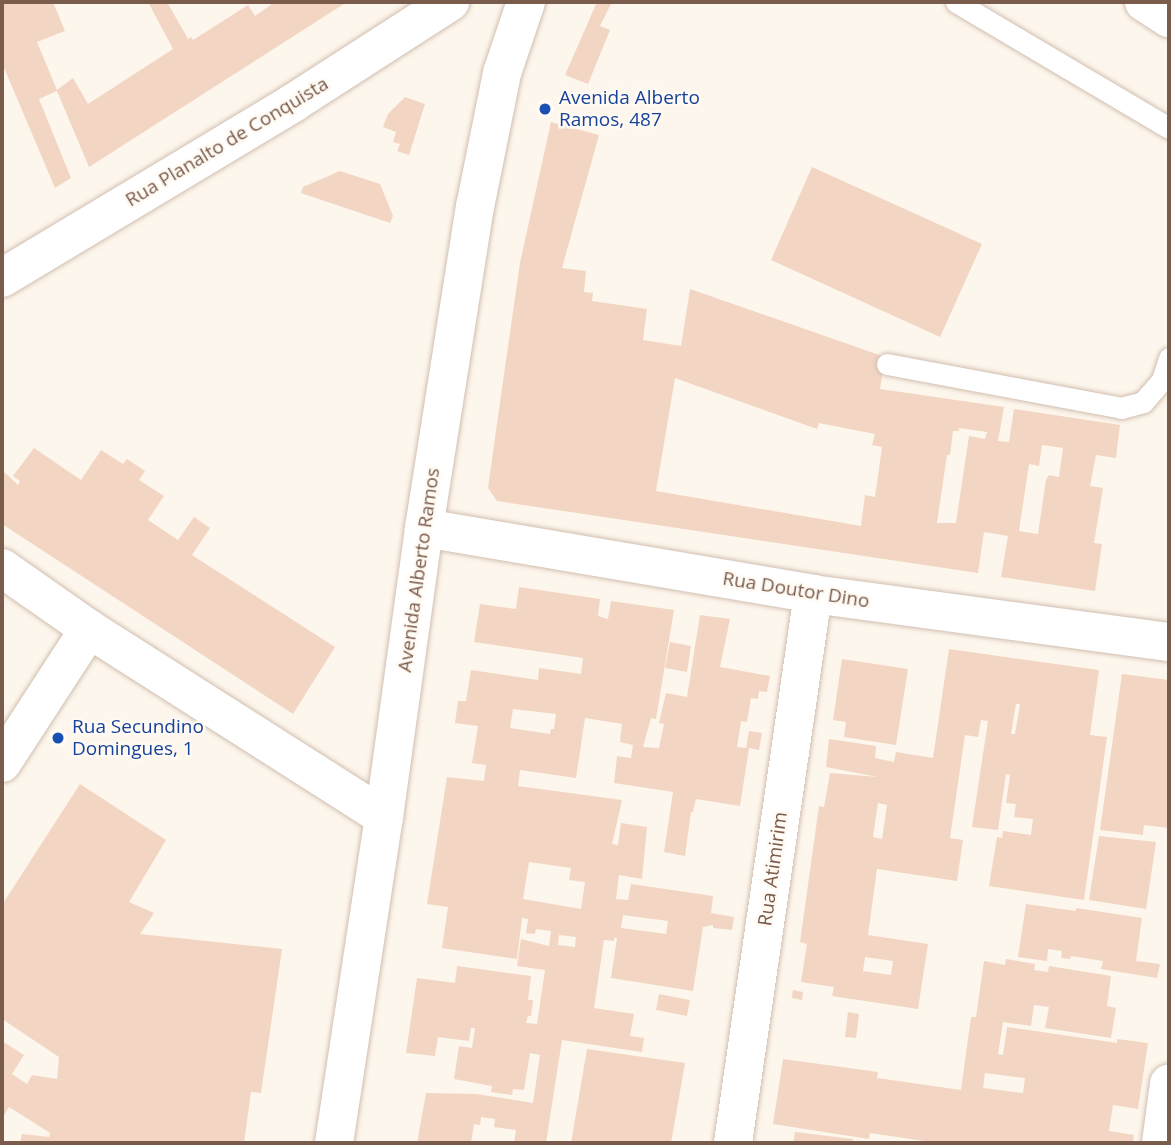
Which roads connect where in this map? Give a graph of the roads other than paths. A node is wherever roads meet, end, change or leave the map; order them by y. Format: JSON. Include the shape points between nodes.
{"nodes":[{"id":1,"x":450,"y":2,"type":"edge"},
{"id":2,"x":526,"y":2,"type":"edge"},
{"id":3,"x":957,"y":2,"type":"edge"},
{"id":4,"x":1144,"y":2,"type":"edge"},
{"id":5,"x":1169,"y":18,"type":"edge"},
{"id":6,"x":1169,"y":128,"type":"edge"},
{"id":7,"x":2,"y":278,"type":"edge"},
{"id":8,"x":1169,"y":358,"type":"edge"},
{"id":9,"x":887,"y":364,"type":"dead end"},
{"id":10,"x":424,"y":528,"type":"junction"},
{"id":11,"x":2,"y":568,"type":"edge"},
{"id":12,"x":813,"y":594,"type":"junction"},
{"id":13,"x":89,"y":629,"type":"junction"},
{"id":14,"x":1169,"y":642,"type":"edge"},
{"id":15,"x":2,"y":762,"type":"edge"},
{"id":16,"x":384,"y":817,"type":"junction"},
{"id":17,"x":1169,"y":1084,"type":"edge"},
{"id":18,"x":334,"y":1143,"type":"edge"},
{"id":19,"x":733,"y":1143,"type":"edge"},
{"id":20,"x":1161,"y":1143,"type":"edge"}],
"edges":[{"from":1,"to":7,"type":"street","name":"Rua Planalto de Conquista","via":[[293,103]]},
{"from":2,"to":10,"type":"street","name":"Avenida Alberto Ramos","via":[[502,74],[475,207]]},
{"from":3,"to":6,"type":"lane"},
{"from":4,"to":5,"type":"street"},
{"from":8,"to":9,"type":"lane","via":[[1162,380],[1143,402],[1121,408]]},
{"from":10,"to":12,"type":"street","name":"Rua Doutor Dino"},
{"from":10,"to":16,"type":"street","name":"Avenida Alberto Ramos"},
{"from":11,"to":13,"type":"street"},
{"from":12,"to":14,"type":"street","name":"Rua Doutor Dino"},
{"from":12,"to":19,"type":"street","name":"Rua Atimirim"},
{"from":13,"to":15,"type":"street"},
{"from":13,"to":16,"type":"street"},
{"from":16,"to":18,"type":"street","name":"Avenida Alberto Ramos"},
{"from":17,"to":20,"type":"street"}]}
